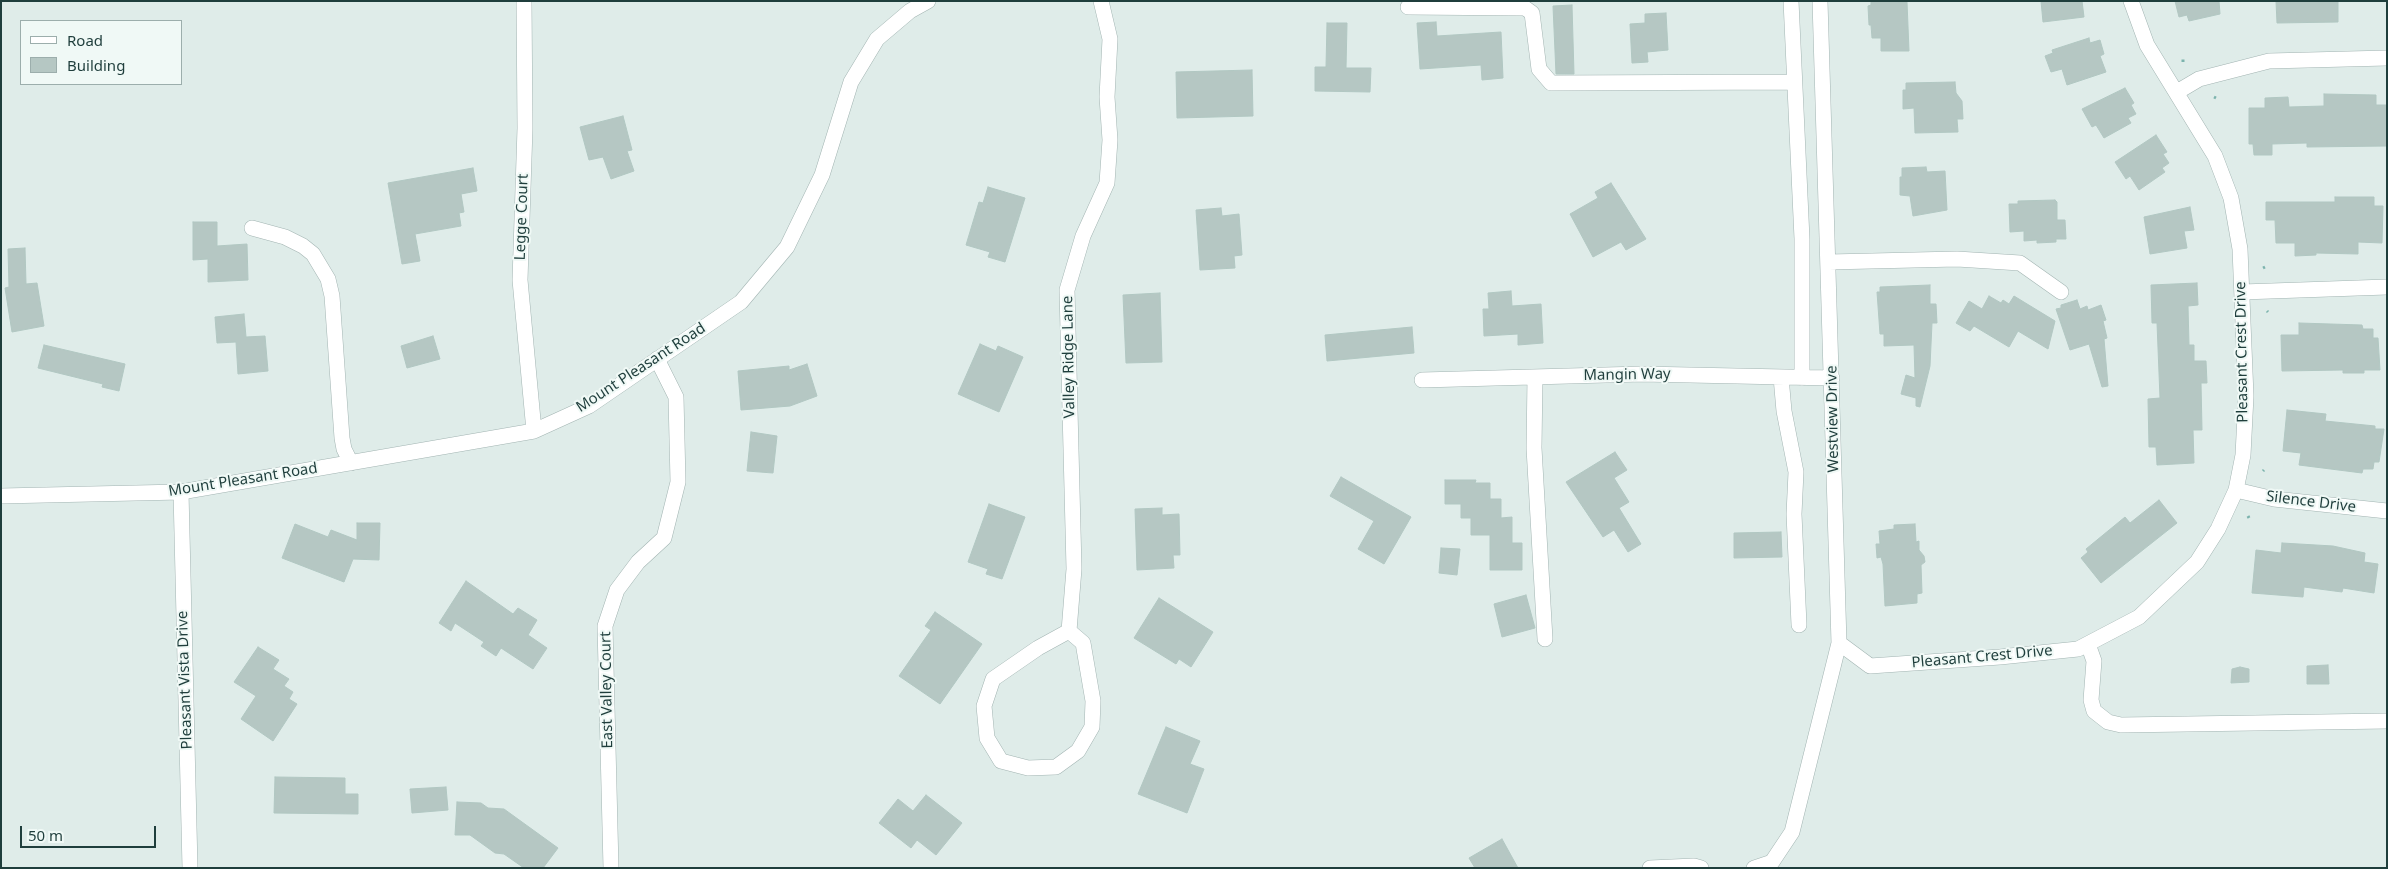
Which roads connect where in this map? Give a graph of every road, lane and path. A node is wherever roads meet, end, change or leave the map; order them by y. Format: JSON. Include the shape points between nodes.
{"nodes":[{"id":1,"x":524,"y":1,"type":"edge"},
{"id":2,"x":928,"y":1,"type":"edge"},
{"id":3,"x":1102,"y":1,"type":"edge"},
{"id":4,"x":1791,"y":1,"type":"edge"},
{"id":5,"x":1820,"y":1,"type":"edge"},
{"id":6,"x":2131,"y":1,"type":"edge"},
{"id":7,"x":1408,"y":8,"type":"dead end"},
{"id":8,"x":2387,"y":58,"type":"edge"},
{"id":9,"x":1793,"y":82,"type":"junction"},
{"id":10,"x":2177,"y":92,"type":"junction"},
{"id":11,"x":252,"y":228,"type":"dead end"},
{"id":12,"x":1828,"y":262,"type":"junction"},
{"id":13,"x":2387,"y":286,"type":"edge"},
{"id":14,"x":2062,"y":292,"type":"dead end"},
{"id":15,"x":2242,"y":292,"type":"junction"},
{"id":16,"x":657,"y":359,"type":"junction"},
{"id":17,"x":1534,"y":377,"type":"junction"},
{"id":18,"x":1781,"y":378,"type":"junction"},
{"id":19,"x":1802,"y":378,"type":"junction"},
{"id":20,"x":1832,"y":378,"type":"junction"},
{"id":21,"x":1422,"y":380,"type":"dead end"},
{"id":22,"x":534,"y":431,"type":"junction"},
{"id":23,"x":351,"y":463,"type":"junction"},
{"id":24,"x":2236,"y":490,"type":"junction"},
{"id":25,"x":181,"y":492,"type":"junction"},
{"id":26,"x":1,"y":496,"type":"edge"},
{"id":27,"x":2387,"y":511,"type":"edge"},
{"id":28,"x":1799,"y":625,"type":"dead end"},
{"id":29,"x":1069,"y":631,"type":"junction"},
{"id":30,"x":1544,"y":638,"type":"dead end"},
{"id":31,"x":1839,"y":643,"type":"junction"},
{"id":32,"x":2088,"y":644,"type":"junction"},
{"id":33,"x":2387,"y":721,"type":"edge"},
{"id":34,"x":190,"y":868,"type":"edge"},
{"id":35,"x":611,"y":868,"type":"edge"},
{"id":36,"x":1650,"y":868,"type":"edge"},
{"id":37,"x":1702,"y":868,"type":"edge"},
{"id":38,"x":1754,"y":868,"type":"edge"}],
"edges":[{"from":1,"to":22,"type":"street","name":"Legge Court","via":[[525,128],[520,280]]},
{"from":2,"to":16,"type":"street","name":"Mount Pleasant Road","via":[[910,10],[877,39],[851,82],[822,175],[787,247],[741,302]]},
{"from":3,"to":29,"type":"street","name":"Valley Ridge Lane","via":[[1110,39],[1107,183],[1083,236],[1067,290],[1074,569]]},
{"from":4,"to":9,"type":"street"},
{"from":5,"to":12,"type":"street","name":"Westview Drive"},
{"from":6,"to":10,"type":"street","name":"Pleasant Crest Drive","via":[[2147,45]]},
{"from":7,"to":9,"type":"street","via":[[1525,8],[1532,13],[1539,69],[1551,83]]},
{"from":8,"to":10,"type":"street","via":[[2269,61],[2198,79]]},
{"from":9,"to":19,"type":"street","via":[[1802,240]]},
{"from":10,"to":15,"type":"street","name":"Pleasant Crest Drive","via":[[2215,156],[2231,198],[2240,249]]},
{"from":11,"to":23,"type":"street","via":[[303,246],[313,254],[328,278],[342,438]]},
{"from":12,"to":14,"type":"street","via":[[1957,259],[2020,263]]},
{"from":12,"to":20,"type":"street","name":"Westview Drive"},
{"from":13,"to":15,"type":"street"},
{"from":15,"to":24,"type":"street","name":"Pleasant Crest Drive","via":[[2246,396]]},
{"from":16,"to":22,"type":"street","name":"Mount Pleasant Road","via":[[589,406]]},
{"from":16,"to":35,"type":"street","name":"East Valley Court","via":[[676,398],[678,482],[664,538],[638,562],[617,590],[605,626]]},
{"from":17,"to":18,"type":"street","name":"Mangin Way","via":[[1642,374]]},
{"from":17,"to":21,"type":"street","name":"Mangin Way"},
{"from":17,"to":30,"type":"street","via":[[1534,448]]},
{"from":18,"to":19,"type":"street","name":"Mangin Way"},
{"from":18,"to":28,"type":"street","via":[[1796,472],[1794,514]]},
{"from":19,"to":20,"type":"street","name":"Mangin Way"},
{"from":20,"to":31,"type":"street","name":"Westview Drive"},
{"from":22,"to":23,"type":"street","name":"Mount Pleasant Road"},
{"from":23,"to":25,"type":"street","name":"Mount Pleasant Road"},
{"from":24,"to":27,"type":"street","name":"Silence Drive","via":[[2274,499]]},
{"from":24,"to":32,"type":"street","name":"Pleasant Crest Drive","via":[[2218,530],[2196,562],[2139,617]]},
{"from":25,"to":26,"type":"street","name":"Mount Pleasant Road"},
{"from":25,"to":34,"type":"street","name":"Pleasant Vista Drive"},
{"from":29,"to":29,"type":"street","via":[[993,679],[984,706],[987,738],[1000,761],[1028,768],[1056,767],[1078,751],[1092,727],[1093,701],[1083,644]]},
{"from":31,"to":32,"type":"street","name":"Pleasant Crest Drive","via":[[1870,666],[2010,656],[2078,649]]},
{"from":31,"to":38,"type":"street","name":"Westview Drive","via":[[1792,832],[1772,862]]},
{"from":32,"to":33,"type":"street","via":[[2094,661],[2091,700],[2094,710],[2108,722],[2121,726]]},
{"from":36,"to":37,"type":"street"}]}
